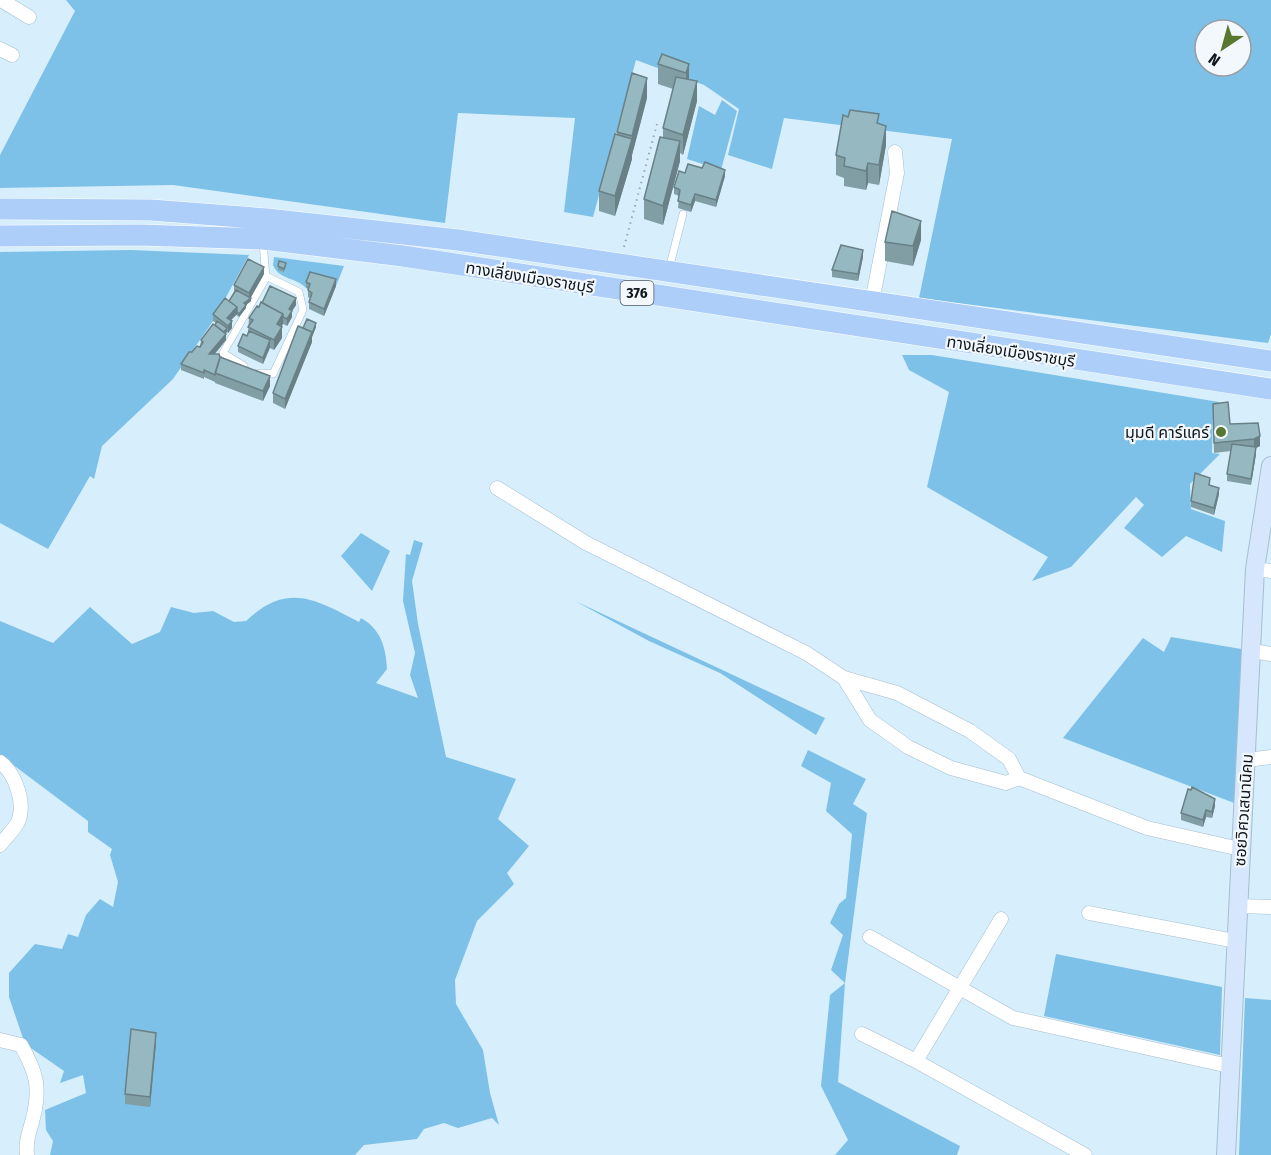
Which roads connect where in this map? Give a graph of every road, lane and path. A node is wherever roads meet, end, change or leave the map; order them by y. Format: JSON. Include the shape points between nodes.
{"nodes":[{"id":1,"x":1,"y":0,"type":"edge"},
{"id":2,"x":29,"y":17,"type":"dead end"},
{"id":3,"x":657,"y":124,"type":"dead end"},
{"id":4,"x":895,"y":152,"type":"dead end"},
{"id":5,"x":0,"y":209,"type":"edge"},
{"id":6,"x":683,"y":214,"type":"dead end"},
{"id":7,"x":405,"y":234,"type":"junction"},
{"id":8,"x":0,"y":237,"type":"edge"},
{"id":9,"x":263,"y":240,"type":"junction"},
{"id":10,"x":403,"y":256,"type":"junction"},
{"id":11,"x":619,"y":264,"type":"junction"},
{"id":12,"x":669,"y":271,"type":"junction"},
{"id":13,"x":266,"y":276,"type":"junction"},
{"id":14,"x":872,"y":302,"type":"junction"},
{"id":15,"x":1271,"y":361,"type":"edge"},
{"id":16,"x":1271,"y":389,"type":"edge"},
{"id":17,"x":1271,"y":466,"type":"edge"},
{"id":18,"x":497,"y":488,"type":"dead end"},
{"id":19,"x":1263,"y":570,"type":"edge"},
{"id":20,"x":1252,"y":651,"type":"junction"},
{"id":21,"x":1271,"y":654,"type":"edge"},
{"id":22,"x":844,"y":678,"type":"junction"},
{"id":23,"x":1271,"y":756,"type":"edge"},
{"id":24,"x":1247,"y":760,"type":"junction"},
{"id":25,"x":0,"y":762,"type":"edge"},
{"id":26,"x":1019,"y":778,"type":"junction"},
{"id":27,"x":0,"y":845,"type":"edge"},
{"id":28,"x":1240,"y":849,"type":"junction"},
{"id":29,"x":1237,"y":906,"type":"junction"},
{"id":30,"x":1271,"y":907,"type":"edge"},
{"id":31,"x":1089,"y":913,"type":"dead end"},
{"id":32,"x":1001,"y":919,"type":"dead end"},
{"id":33,"x":870,"y":937,"type":"dead end"},
{"id":34,"x":1235,"y":941,"type":"junction"},
{"id":35,"x":960,"y":988,"type":"junction"},
{"id":36,"x":862,"y":1034,"type":"dead end"},
{"id":37,"x":0,"y":1040,"type":"edge"},
{"id":38,"x":916,"y":1061,"type":"junction"},
{"id":39,"x":1229,"y":1066,"type":"junction"},
{"id":40,"x":27,"y":1155,"type":"edge"},
{"id":41,"x":1085,"y":1155,"type":"edge"},
{"id":42,"x":1226,"y":1155,"type":"edge"}],
"edges":[{"from":1,"to":2,"type":"street"},
{"from":3,"to":11,"type":"path"},
{"from":4,"to":14,"type":"street","via":[[897,173]]},
{"from":5,"to":7,"type":"main road","name":"ทางเลี่ยงเมืองราชบุรี","number":"376","via":[[151,210]]},
{"from":6,"to":12,"type":"lane"},
{"from":7,"to":10,"type":"main road"},
{"from":7,"to":11,"type":"main road","name":"ทางเลี่ยงเมืองราชบุรี","number":"376"},
{"from":8,"to":9,"type":"main road","name":"ทางเลี่ยงเมืองราชบุรี","number":"376","via":[[139,235]]},
{"from":9,"to":10,"type":"main road","name":"ทางเลี่ยงเมืองราชบุรี","number":"376"},
{"from":9,"to":13,"type":"lane"},
{"from":10,"to":16,"type":"main road","name":"ทางเลี่ยงเมืองราชบุรี","number":"376"},
{"from":11,"to":12,"type":"main road","name":"ทางเลี่ยงเมืองราชบุรี","number":"376"},
{"from":12,"to":14,"type":"main road","name":"ทางเลี่ยงเมืองราชบุรี","number":"376"},
{"from":13,"to":13,"type":"lane","via":[[223,352],[264,375],[273,374],[303,310],[299,292]]},
{"from":14,"to":15,"type":"main road","name":"ทางเลี่ยงเมืองราชบุรี","number":"376"},
{"from":17,"to":19,"type":"street","name":"ซอยวิศวเสนานิคม"},
{"from":18,"to":22,"type":"street","via":[[586,543],[806,653]]},
{"from":19,"to":20,"type":"street","name":"ซอยวิศวเสนานิคม"},
{"from":20,"to":21,"type":"street"},
{"from":20,"to":24,"type":"street","name":"ซอยวิศวเสนานิคม"},
{"from":22,"to":26,"type":"street","via":[[897,693],[970,731],[1009,759]]},
{"from":22,"to":26,"type":"street","via":[[870,720],[908,747],[962,771],[1006,783]]},
{"from":23,"to":24,"type":"street"},
{"from":24,"to":28,"type":"street","name":"ซอยวิศวเสนานิคม"},
{"from":25,"to":27,"type":"street","via":[[16,784],[20,805],[18,821]]},
{"from":26,"to":28,"type":"street","via":[[1147,828]]},
{"from":28,"to":29,"type":"street","name":"ซอยวิศวเสนานิคม"},
{"from":29,"to":30,"type":"street"},
{"from":29,"to":34,"type":"street","name":"ซอยวิศวเสนานิคม"},
{"from":31,"to":34,"type":"street"},
{"from":32,"to":35,"type":"street"},
{"from":33,"to":35,"type":"street"},
{"from":34,"to":39,"type":"street","name":"ซอยวิศวเสนานิคม"},
{"from":35,"to":38,"type":"street"},
{"from":35,"to":39,"type":"street","via":[[1013,1018]]},
{"from":36,"to":38,"type":"street"},
{"from":37,"to":40,"type":"street","via":[[21,1045],[35,1069],[37,1093]]},
{"from":38,"to":41,"type":"street"},
{"from":39,"to":42,"type":"street","name":"ซอยวิศวเสนานิคม"}]}
